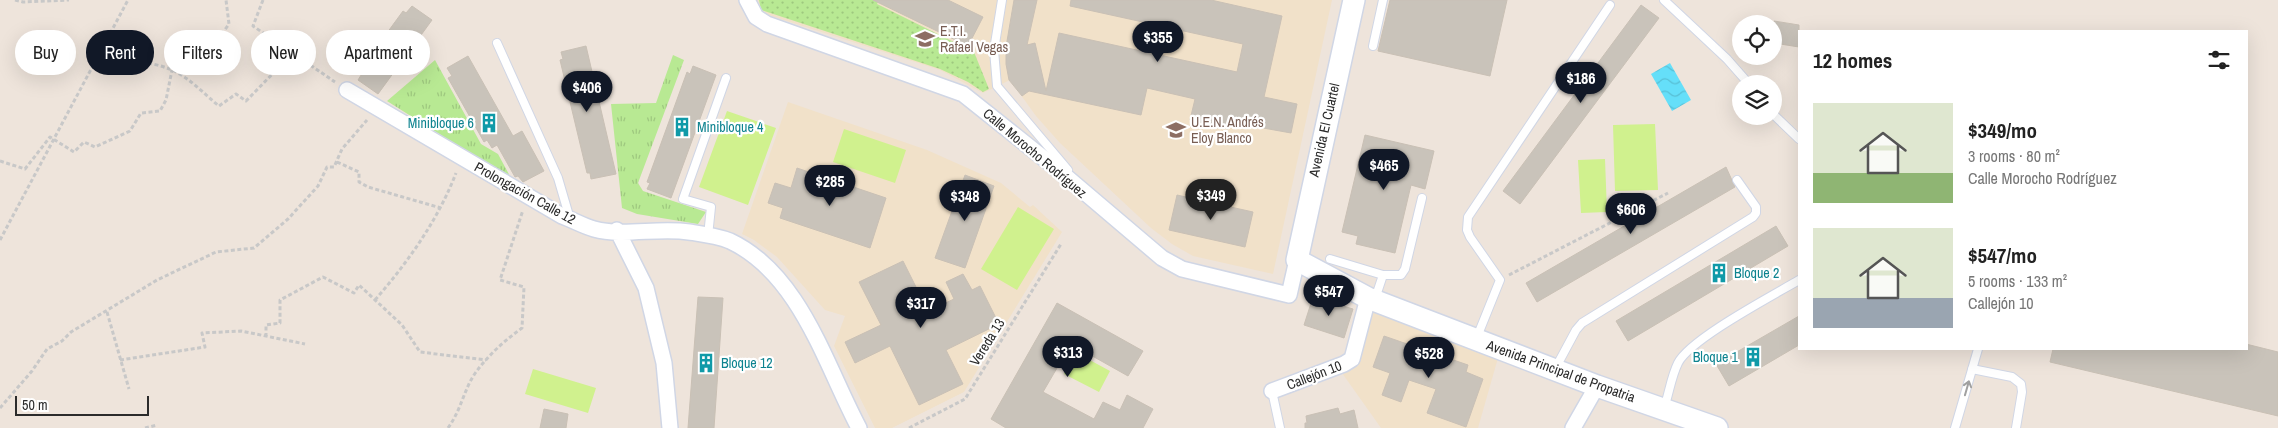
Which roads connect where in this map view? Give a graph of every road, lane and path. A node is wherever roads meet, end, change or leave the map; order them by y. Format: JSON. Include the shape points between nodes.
{"nodes":[{"id":1,"x":16,"y":0,"type":"edge"},
{"id":2,"x":68,"y":0,"type":"edge"},
{"id":3,"x":128,"y":0,"type":"edge"},
{"id":4,"x":226,"y":0,"type":"edge"},
{"id":5,"x":263,"y":0,"type":"edge"},
{"id":6,"x":747,"y":0,"type":"edge"},
{"id":7,"x":1002,"y":0,"type":"edge"},
{"id":8,"x":1354,"y":0,"type":"edge"},
{"id":9,"x":1383,"y":0,"type":"edge"},
{"id":10,"x":1664,"y":0,"type":"edge"},
{"id":11,"x":1610,"y":5,"type":"dead end"},
{"id":12,"x":224,"y":30,"type":"edge"},
{"id":13,"x":259,"y":30,"type":"edge"},
{"id":14,"x":497,"y":43,"type":"dead end"},
{"id":15,"x":1373,"y":46,"type":"dead end"},
{"id":16,"x":316,"y":69,"type":"edge"},
{"id":17,"x":171,"y":75,"type":"edge"},
{"id":18,"x":180,"y":75,"type":"edge"},
{"id":19,"x":271,"y":75,"type":"edge"},
{"id":20,"x":1741,"y":75,"type":"edge"},
{"id":21,"x":726,"y":78,"type":"dead end"},
{"id":22,"x":347,"y":90,"type":"joint"},
{"id":23,"x":377,"y":108,"type":"junction"},
{"id":24,"x":1782,"y":123,"type":"edge"},
{"id":25,"x":1798,"y":138,"type":"edge"},
{"id":26,"x":462,"y":158,"type":"junction"},
{"id":27,"x":0,"y":161,"type":"edge"},
{"id":28,"x":337,"y":162,"type":"junction"},
{"id":29,"x":1737,"y":180,"type":"dead end"},
{"id":30,"x":1668,"y":193,"type":"dead end"},
{"id":31,"x":528,"y":196,"type":"junction"},
{"id":32,"x":1422,"y":198,"type":"dead end"},
{"id":33,"x":1100,"y":207,"type":"junction"},
{"id":34,"x":441,"y":208,"type":"junction"},
{"id":35,"x":570,"y":219,"type":"junction"},
{"id":36,"x":617,"y":230,"type":"junction"},
{"id":37,"x":708,"y":236,"type":"junction"},
{"id":38,"x":0,"y":240,"type":"edge"},
{"id":39,"x":1061,"y":244,"type":"dead end"},
{"id":40,"x":1296,"y":260,"type":"junction"},
{"id":41,"x":1330,"y":260,"type":"dead end"},
{"id":42,"x":1383,"y":275,"type":"junction"},
{"id":43,"x":1500,"y":280,"type":"junction"},
{"id":44,"x":1798,"y":281,"type":"edge"},
{"id":45,"x":1372,"y":299,"type":"junction"},
{"id":46,"x":375,"y":300,"type":"junction"},
{"id":47,"x":107,"y":312,"type":"junction"},
{"id":48,"x":266,"y":337,"type":"junction"},
{"id":49,"x":1476,"y":339,"type":"junction"},
{"id":50,"x":305,"y":344,"type":"dead end"},
{"id":51,"x":1978,"y":350,"type":"edge"},
{"id":52,"x":120,"y":360,"type":"junction"},
{"id":53,"x":486,"y":360,"type":"junction"},
{"id":54,"x":1555,"y":369,"type":"junction"},
{"id":55,"x":1972,"y":369,"type":"junction"},
{"id":56,"x":1597,"y":386,"type":"junction"},
{"id":57,"x":129,"y":389,"type":"dead end"},
{"id":58,"x":1272,"y":391,"type":"joint"},
{"id":59,"x":0,"y":408,"type":"edge"},
{"id":60,"x":1664,"y":408,"type":"junction"},
{"id":61,"x":157,"y":425,"type":"dead end"},
{"id":62,"x":145,"y":428,"type":"edge"},
{"id":63,"x":448,"y":428,"type":"edge"},
{"id":64,"x":670,"y":428,"type":"edge"},
{"id":65,"x":859,"y":428,"type":"edge"},
{"id":66,"x":909,"y":428,"type":"edge"},
{"id":67,"x":1280,"y":428,"type":"edge"},
{"id":68,"x":1574,"y":428,"type":"edge"},
{"id":69,"x":1717,"y":428,"type":"edge"},
{"id":70,"x":1956,"y":428,"type":"edge"},
{"id":71,"x":2016,"y":428,"type":"edge"}],
"edges":[{"from":1,"to":2,"type":"path"},
{"from":3,"to":38,"type":"path"},
{"from":4,"to":12,"type":"path","via":[[228,24]]},
{"from":5,"to":13,"type":"path","via":[[253,26]]},
{"from":6,"to":33,"type":"street","name":"Calle Morocho Rodríguez","via":[[756,17],[767,24],[963,94]]},
{"from":7,"to":33,"type":"lane","via":[[994,50],[997,86]]},
{"from":8,"to":40,"type":"main road","name":"Avenida El Cuartel"},
{"from":9,"to":15,"type":"lane"},
{"from":10,"to":20,"type":"lane"},
{"from":11,"to":43,"type":"lane","via":[[1468,217],[1470,237]]},
{"from":14,"to":35,"type":"lane","via":[[558,178]]},
{"from":16,"to":22,"type":"path"},
{"from":17,"to":27,"type":"path","via":[[166,100],[160,111],[141,113],[130,131],[95,147],[84,142],[74,152],[50,137],[25,169]]},
{"from":18,"to":19,"type":"path","via":[[219,106],[236,94],[246,101]]},
{"from":21,"to":37,"type":"lane","via":[[683,199],[711,207]]},
{"from":22,"to":23,"type":"street","name":"Prolongación Calle 12"},
{"from":23,"to":26,"type":"street","name":"Prolongación Calle 12"},
{"from":23,"to":28,"type":"path","via":[[342,149]]},
{"from":24,"to":25,"type":"lane"},
{"from":26,"to":31,"type":"street","name":"Prolongación Calle 12"},
{"from":26,"to":34,"type":"path"},
{"from":28,"to":34,"type":"path","via":[[359,172],[359,182],[368,187]]},
{"from":28,"to":47,"type":"path","via":[[334,167],[327,167],[318,186],[288,219],[254,248],[216,252],[157,280]]},
{"from":29,"to":54,"type":"lane","via":[[1756,207],[1756,214],[1582,323]]},
{"from":30,"to":43,"type":"path"},
{"from":31,"to":35,"type":"street","name":"Prolongación Calle 12"},
{"from":31,"to":53,"type":"path","via":[[500,280],[524,287],[522,328]]},
{"from":32,"to":42,"type":"lane","via":[[1403,273]]},
{"from":33,"to":40,"type":"street","name":"Calle Morocho Rodríguez","via":[[1162,258],[1182,269],[1224,281],[1289,295]]},
{"from":34,"to":46,"type":"path","via":[[400,271]]},
{"from":35,"to":36,"type":"street","name":"Prolongación Calle 12","via":[[595,229]]},
{"from":36,"to":37,"type":"street","name":"Prolongación Calle 12","via":[[687,231]]},
{"from":36,"to":64,"type":"street","via":[[646,288],[664,362]]},
{"from":37,"to":65,"type":"street","name":"Prolongación Calle 12","via":[[728,240],[742,248],[782,282],[803,316]]},
{"from":39,"to":66,"type":"path","name":"Vereda 13","via":[[965,399]]},
{"from":40,"to":45,"type":"main road","name":"Avenida Principal de Propatria"},
{"from":41,"to":42,"type":"lane"},
{"from":42,"to":45,"type":"lane"},
{"from":43,"to":49,"type":"lane"},
{"from":44,"to":60,"type":"lane","via":[[1704,337],[1686,353],[1678,363]]},
{"from":45,"to":49,"type":"main road","name":"Avenida Principal de Propatria"},
{"from":45,"to":58,"type":"street","name":"Callejón 10","via":[[1352,358]]},
{"from":46,"to":48,"type":"path","via":[[359,285],[354,293],[323,277],[280,300],[280,323],[266,325]]},
{"from":46,"to":53,"type":"path","via":[[402,325],[420,352]]},
{"from":47,"to":52,"type":"path"},
{"from":47,"to":59,"type":"path","via":[[47,349]]},
{"from":48,"to":50,"type":"path"},
{"from":48,"to":52,"type":"path","via":[[241,331],[202,333],[205,347]]},
{"from":49,"to":54,"type":"main road","name":"Avenida Principal de Propatria"},
{"from":51,"to":55,"type":"lane"},
{"from":52,"to":57,"type":"path"},
{"from":53,"to":63,"type":"path","via":[[473,376],[458,414]]},
{"from":54,"to":56,"type":"main road","name":"Avenida Principal de Propatria"},
{"from":70,"to":55,"type":"lane","one_way":true},
{"from":55,"to":71,"type":"lane","via":[[2012,377],[2021,384]]},
{"from":56,"to":60,"type":"main road","name":"Avenida Principal de Propatria"},
{"from":56,"to":68,"type":"street"},
{"from":58,"to":67,"type":"lane"},
{"from":60,"to":69,"type":"main road","name":"Avenida Principal de Propatria"},
{"from":61,"to":62,"type":"path"}]}
